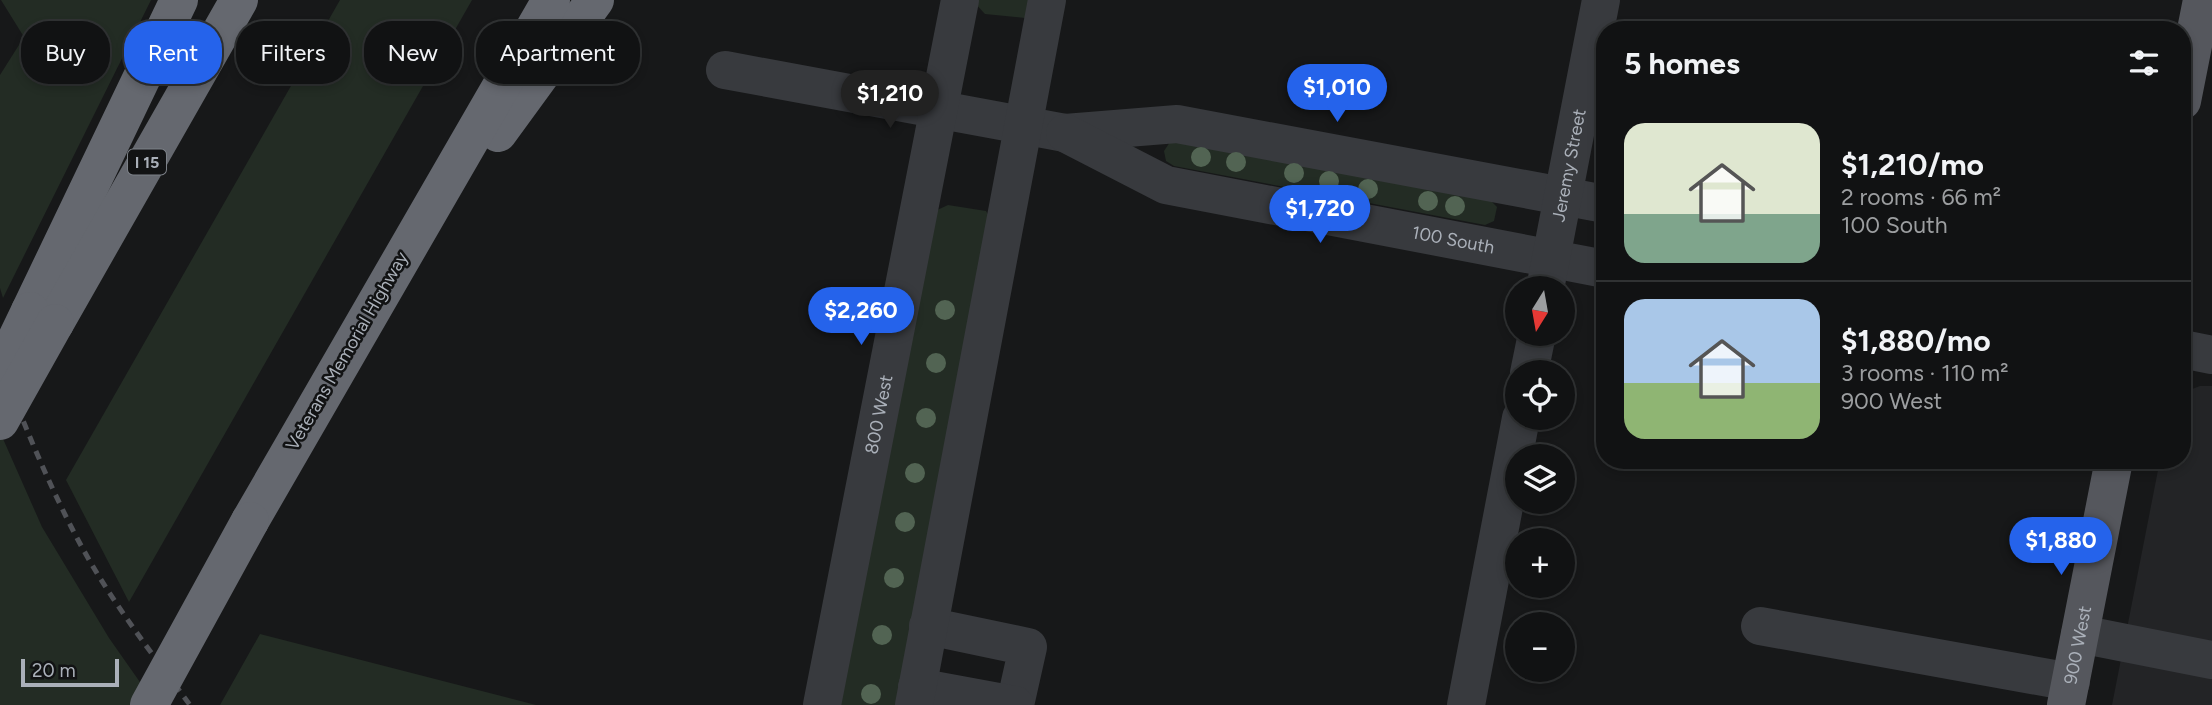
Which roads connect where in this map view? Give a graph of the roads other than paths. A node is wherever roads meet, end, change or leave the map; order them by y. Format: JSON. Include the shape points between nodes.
{"nodes":[{"id":1,"x":179,"y":0,"type":"edge"},
{"id":2,"x":239,"y":0,"type":"edge"},
{"id":3,"x":551,"y":0,"type":"edge"},
{"id":4,"x":595,"y":0,"type":"edge"},
{"id":5,"x":960,"y":0,"type":"edge"},
{"id":6,"x":1047,"y":0,"type":"edge"},
{"id":7,"x":1601,"y":0,"type":"edge"},
{"id":8,"x":2204,"y":17,"type":"edge"},
{"id":9,"x":1597,"y":21,"type":"edge"},
{"id":10,"x":1596,"y":26,"type":"edge"},
{"id":11,"x":2191,"y":67,"type":"edge"},
{"id":12,"x":725,"y":70,"type":"dead end"},
{"id":13,"x":938,"y":109,"type":"junction"},
{"id":14,"x":1024,"y":125,"type":"junction"},
{"id":15,"x":1065,"y":133,"type":"junction"},
{"id":16,"x":1563,"y":197,"type":"junction"},
{"id":17,"x":1596,"y":202,"type":"edge"},
{"id":18,"x":1596,"y":270,"type":"edge"},
{"id":19,"x":1548,"y":274,"type":"edge"},
{"id":20,"x":375,"y":301,"type":"junction"},
{"id":21,"x":42,"y":317,"type":"junction"},
{"id":22,"x":2191,"y":351,"type":"edge"},
{"id":23,"x":2212,"y":355,"type":"edge"},
{"id":24,"x":0,"y":374,"type":"edge"},
{"id":25,"x":0,"y":421,"type":"edge"},
{"id":26,"x":1519,"y":430,"type":"edge"},
{"id":27,"x":2112,"y":469,"type":"edge"},
{"id":28,"x":928,"y":626,"type":"junction"},
{"id":29,"x":1759,"y":626,"type":"dead end"},
{"id":30,"x":2080,"y":634,"type":"junction"},
{"id":31,"x":2212,"y":660,"type":"edge"},
{"id":32,"x":2069,"y":693,"type":"edge"},
{"id":33,"x":915,"y":696,"type":"edge"},
{"id":34,"x":149,"y":705,"type":"edge"},
{"id":35,"x":822,"y":705,"type":"edge"},
{"id":36,"x":1015,"y":705,"type":"edge"},
{"id":37,"x":1466,"y":705,"type":"edge"}],
"edges":[{"from":1,"to":21,"type":"highway"},
{"from":2,"to":21,"type":"highway","number":"I 15"},
{"from":3,"to":20,"type":"highway","name":"Veterans Memorial Highway"},
{"from":4,"to":20,"type":"highway"},
{"from":5,"to":13,"type":"street","name":"800 West"},
{"from":6,"to":14,"type":"street"},
{"from":7,"to":9,"type":"street","name":"Jeremy Street"},
{"from":8,"to":11,"type":"main road"},
{"from":10,"to":16,"type":"street","name":"Jeremy Street"},
{"from":12,"to":13,"type":"street","name":"100 South"},
{"from":13,"to":14,"type":"street","name":"100 South"},
{"from":13,"to":35,"type":"street","name":"800 West"},
{"from":14,"to":15,"type":"street","name":"100 South"},
{"from":14,"to":28,"type":"street"},
{"from":15,"to":16,"type":"street","name":"100 South","via":[[1178,124]]},
{"from":15,"to":19,"type":"street","name":"100 South","via":[[1166,185]]},
{"from":16,"to":17,"type":"street","name":"100 South"},
{"from":16,"to":19,"type":"street","name":"Jeremy Street"},
{"from":18,"to":19,"type":"street","name":"100 South"},
{"from":20,"to":34,"type":"highway","name":"Veterans Memorial Highway","bridge":true},
{"from":21,"to":24,"type":"highway","bridge":true},
{"from":21,"to":25,"type":"highway","number":"I 15","bridge":true},
{"from":22,"to":23,"type":"street"},
{"from":26,"to":37,"type":"street"},
{"from":27,"to":30,"type":"main road","name":"900 West"},
{"from":28,"to":33,"type":"street"},
{"from":28,"to":36,"type":"street","via":[[1028,647]]},
{"from":29,"to":32,"type":"street"},
{"from":30,"to":31,"type":"street"},
{"from":30,"to":32,"type":"main road","name":"900 West"},
{"from":33,"to":36,"type":"street"}]}
